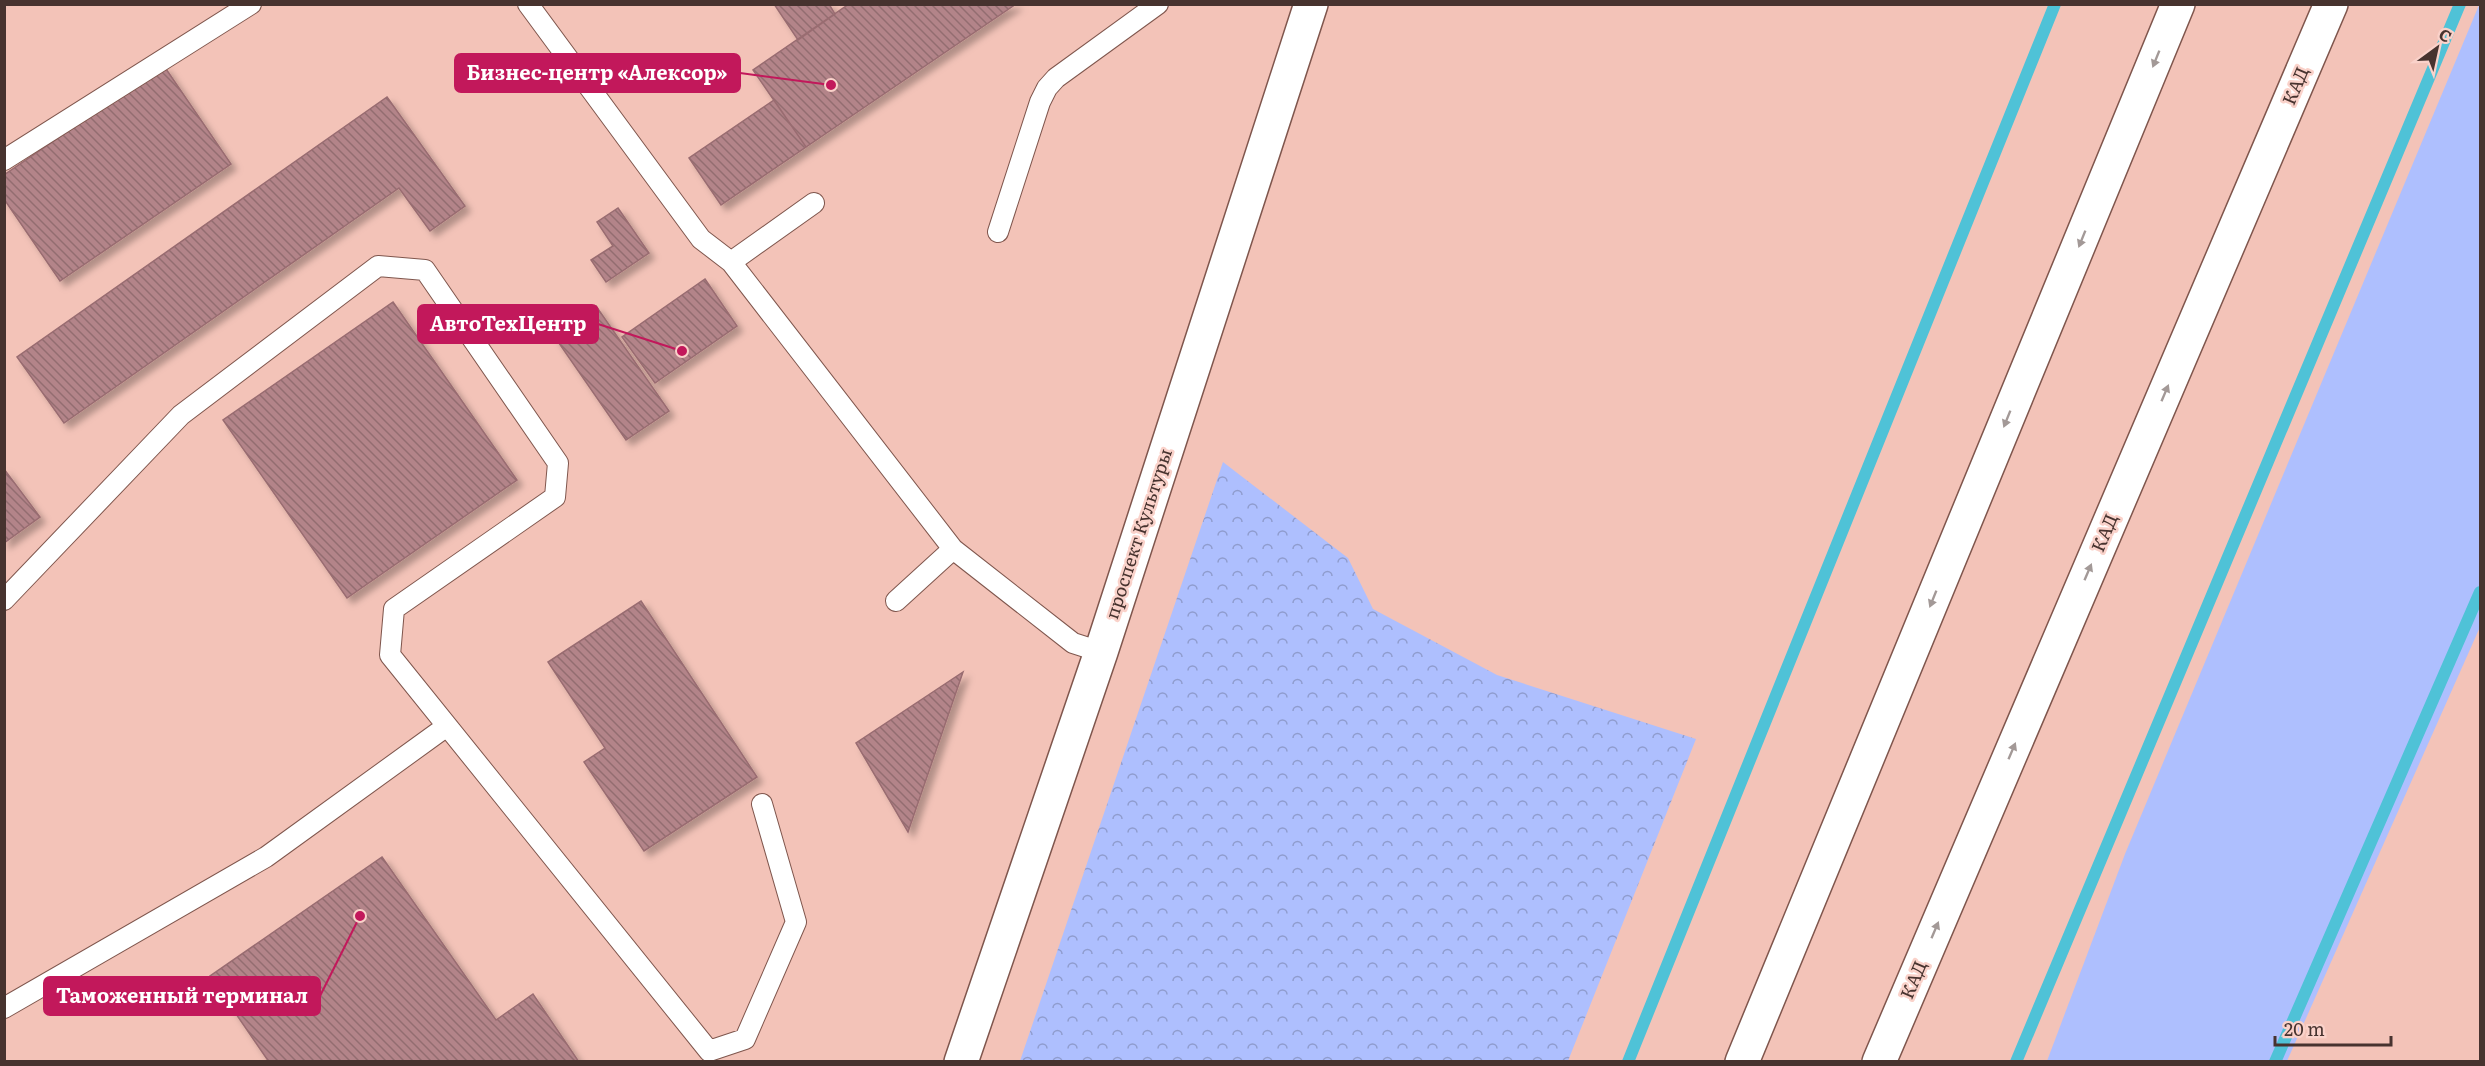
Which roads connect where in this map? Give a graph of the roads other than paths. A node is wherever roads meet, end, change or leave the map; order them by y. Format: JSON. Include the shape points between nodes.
{"nodes":[{"id":1,"x":250,"y":4,"type":"edge"},
{"id":2,"x":528,"y":4,"type":"edge"},
{"id":3,"x":1158,"y":4,"type":"edge"},
{"id":4,"x":1311,"y":4,"type":"edge"},
{"id":5,"x":2178,"y":4,"type":"edge"},
{"id":6,"x":2331,"y":4,"type":"edge"},
{"id":7,"x":4,"y":160,"type":"edge"},
{"id":8,"x":814,"y":203,"type":"dead end"},
{"id":9,"x":998,"y":232,"type":"dead end"},
{"id":10,"x":731,"y":262,"type":"junction"},
{"id":11,"x":953,"y":549,"type":"junction"},
{"id":12,"x":4,"y":600,"type":"edge"},
{"id":13,"x":896,"y":601,"type":"dead end"},
{"id":14,"x":1101,"y":652,"type":"junction"},
{"id":15,"x":447,"y":726,"type":"junction"},
{"id":16,"x":762,"y":804,"type":"dead end"},
{"id":17,"x":4,"y":1008,"type":"edge"},
{"id":18,"x":961,"y":1062,"type":"edge"},
{"id":19,"x":1742,"y":1062,"type":"edge"},
{"id":20,"x":1879,"y":1062,"type":"edge"}],
"edges":[{"from":1,"to":7,"type":"lane"},
{"from":2,"to":10,"type":"lane","via":[[701,239]]},
{"from":3,"to":9,"type":"lane","via":[[1047,88]]},
{"from":4,"to":14,"type":"main road","name":"проспект Культуры"},
{"from":5,"to":19,"type":"main road","one_way":true},
{"from":20,"to":6,"type":"main road","name":"КАД","one_way":true},
{"from":8,"to":10,"type":"lane"},
{"from":10,"to":11,"type":"lane"},
{"from":11,"to":13,"type":"lane"},
{"from":11,"to":14,"type":"lane","via":[[1073,643]]},
{"from":12,"to":15,"type":"lane","via":[[181,415],[378,266],[425,270],[558,463],[555,497],[394,609],[390,655]]},
{"from":14,"to":18,"type":"main road","name":"проспект Культуры"},
{"from":15,"to":16,"type":"lane","via":[[709,1050],[745,1039],[796,922]]},
{"from":15,"to":17,"type":"lane","via":[[266,857]]}]}
